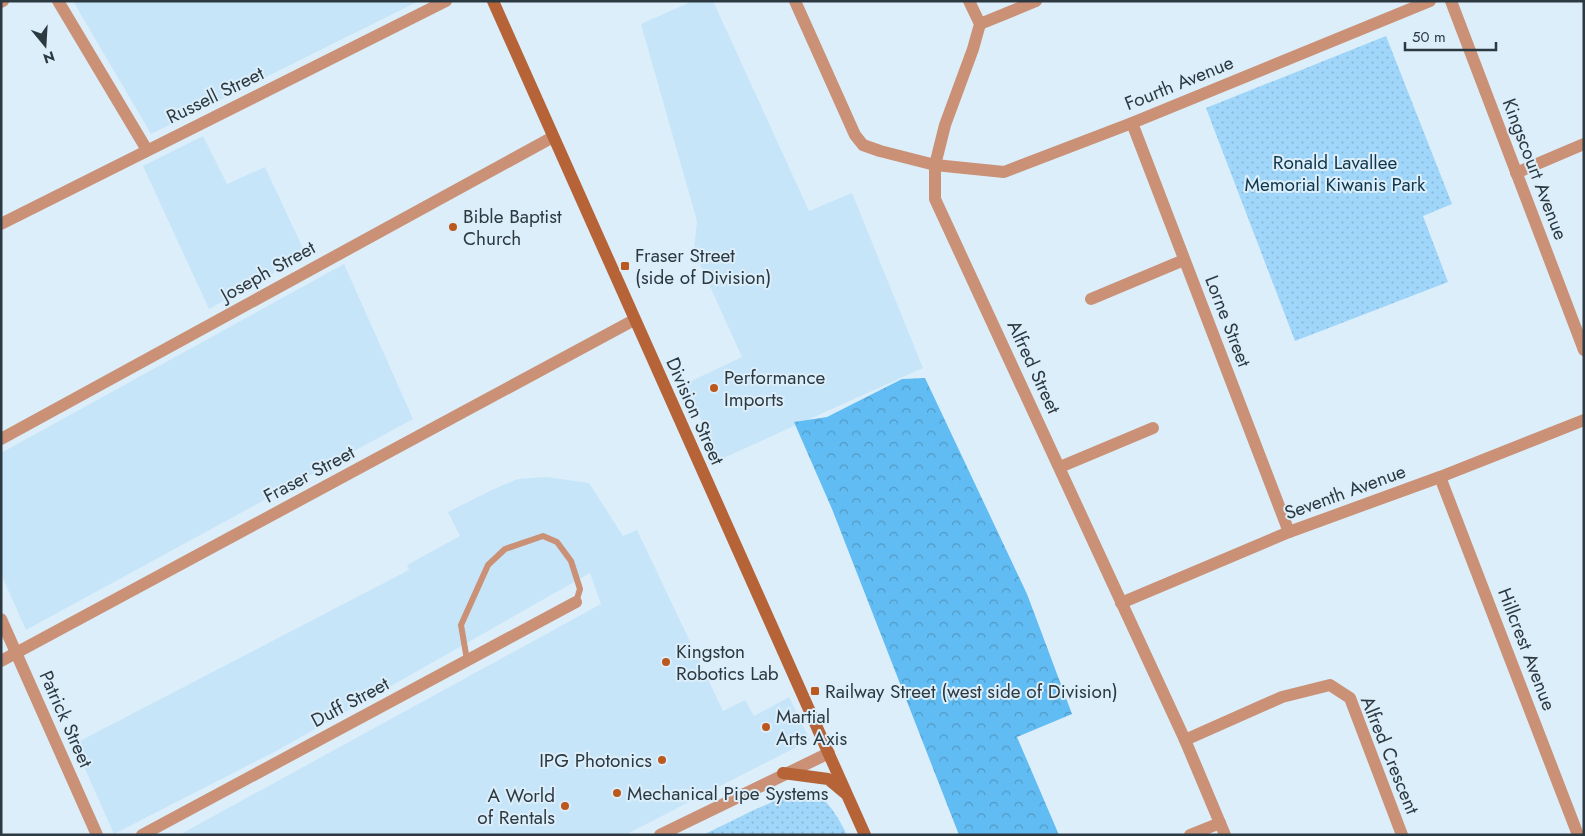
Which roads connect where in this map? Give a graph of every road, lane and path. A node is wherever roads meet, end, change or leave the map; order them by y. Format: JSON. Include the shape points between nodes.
{"nodes":[{"id":1,"x":58,"y":1,"type":"edge"},
{"id":2,"x":446,"y":1,"type":"edge"},
{"id":3,"x":493,"y":1,"type":"edge"},
{"id":4,"x":795,"y":1,"type":"edge"},
{"id":5,"x":969,"y":1,"type":"edge"},
{"id":6,"x":1036,"y":1,"type":"edge"},
{"id":7,"x":1430,"y":1,"type":"edge"},
{"id":8,"x":1452,"y":1,"type":"edge"},
{"id":9,"x":980,"y":24,"type":"junction"},
{"id":10,"x":1132,"y":123,"type":"junction"},
{"id":11,"x":553,"y":137,"type":"junction"},
{"id":12,"x":1584,"y":144,"type":"edge"},
{"id":13,"x":147,"y":150,"type":"junction"},
{"id":14,"x":935,"y":165,"type":"junction"},
{"id":15,"x":1516,"y":172,"type":"junction"},
{"id":16,"x":1,"y":224,"type":"edge"},
{"id":17,"x":1184,"y":260,"type":"junction"},
{"id":18,"x":1091,"y":299,"type":"dead end"},
{"id":19,"x":634,"y":320,"type":"junction"},
{"id":20,"x":1584,"y":350,"type":"edge"},
{"id":21,"x":1584,"y":420,"type":"edge"},
{"id":22,"x":1153,"y":428,"type":"dead end"},
{"id":23,"x":1,"y":439,"type":"edge"},
{"id":24,"x":1060,"y":467,"type":"junction"},
{"id":25,"x":1440,"y":476,"type":"junction"},
{"id":26,"x":1289,"y":532,"type":"junction"},
{"id":27,"x":576,"y":602,"type":"joint"},
{"id":28,"x":1121,"y":603,"type":"junction"},
{"id":29,"x":1,"y":619,"type":"edge"},
{"id":30,"x":16,"y":653,"type":"junction"},
{"id":31,"x":468,"y":660,"type":"junction"},
{"id":32,"x":1,"y":661,"type":"edge"},
{"id":33,"x":1185,"y":740,"type":"junction"},
{"id":34,"x":829,"y":752,"type":"junction"},
{"id":35,"x":783,"y":774,"type":"junction"},
{"id":36,"x":848,"y":796,"type":"junction"},
{"id":37,"x":1222,"y":829,"type":"edge"},
{"id":38,"x":96,"y":835,"type":"edge"},
{"id":39,"x":142,"y":835,"type":"edge"},
{"id":40,"x":660,"y":835,"type":"edge"},
{"id":41,"x":865,"y":835,"type":"edge"},
{"id":42,"x":1190,"y":835,"type":"edge"},
{"id":43,"x":1402,"y":835,"type":"edge"},
{"id":44,"x":1578,"y":835,"type":"edge"}],
"edges":[{"from":1,"to":13,"type":"street"},
{"from":2,"to":13,"type":"street","name":"Russell Street"},
{"from":3,"to":11,"type":"main road","name":"Division Street"},
{"from":4,"to":14,"type":"street","name":"Fourth Avenue","via":[[855,135],[863,145]]},
{"from":5,"to":9,"type":"street"},
{"from":6,"to":9,"type":"street"},
{"from":7,"to":10,"type":"street","name":"Fourth Avenue"},
{"from":8,"to":15,"type":"street","name":"Kingscourt Avenue"},
{"from":9,"to":14,"type":"street","name":"Alfred Street","via":[[945,125]]},
{"from":10,"to":14,"type":"street","name":"Fourth Avenue","via":[[1004,172]]},
{"from":10,"to":17,"type":"street","name":"Lorne Street"},
{"from":11,"to":19,"type":"main road","name":"Division Street"},
{"from":11,"to":23,"type":"street","name":"Joseph Street"},
{"from":12,"to":15,"type":"street"},
{"from":13,"to":16,"type":"street","name":"Russell Street"},
{"from":14,"to":24,"type":"street","name":"Alfred Street","via":[[935,199]]},
{"from":15,"to":20,"type":"street","name":"Kingscourt Avenue"},
{"from":17,"to":18,"type":"street"},
{"from":17,"to":26,"type":"street","name":"Lorne Street"},
{"from":19,"to":30,"type":"street","name":"Fraser Street"},
{"from":19,"to":34,"type":"main road","name":"Division Street"},
{"from":21,"to":25,"type":"street","name":"Seventh Avenue"},
{"from":22,"to":24,"type":"street"},
{"from":24,"to":28,"type":"street","name":"Alfred Street"},
{"from":25,"to":26,"type":"street","name":"Seventh Avenue"},
{"from":25,"to":44,"type":"street","name":"Hillcrest Avenue"},
{"from":26,"to":28,"type":"street","name":"Seventh Avenue"},
{"from":27,"to":31,"type":"street","name":"Duff Street"},
{"from":27,"to":31,"type":"lane","via":[[580,589],[577,578],[571,561],[558,542],[543,536],[505,550],[488,565],[461,624]]},
{"from":28,"to":33,"type":"street","name":"Alfred Street"},
{"from":29,"to":30,"type":"street","name":"Patrick Street"},
{"from":30,"to":32,"type":"street","name":"Fraser Street"},
{"from":30,"to":38,"type":"street","name":"Patrick Street"},
{"from":31,"to":39,"type":"street","name":"Duff Street"},
{"from":33,"to":37,"type":"street"},
{"from":33,"to":43,"type":"street","name":"Alfred Crescent","via":[[1282,697],[1330,685],[1350,698]]},
{"from":34,"to":35,"type":"street"},
{"from":34,"to":36,"type":"main road","name":"Division Street"},
{"from":35,"to":36,"type":"main road","via":[[828,779]]},
{"from":35,"to":40,"type":"street"},
{"from":36,"to":41,"type":"main road","name":"Division Street"},
{"from":37,"to":42,"type":"street"}]}
